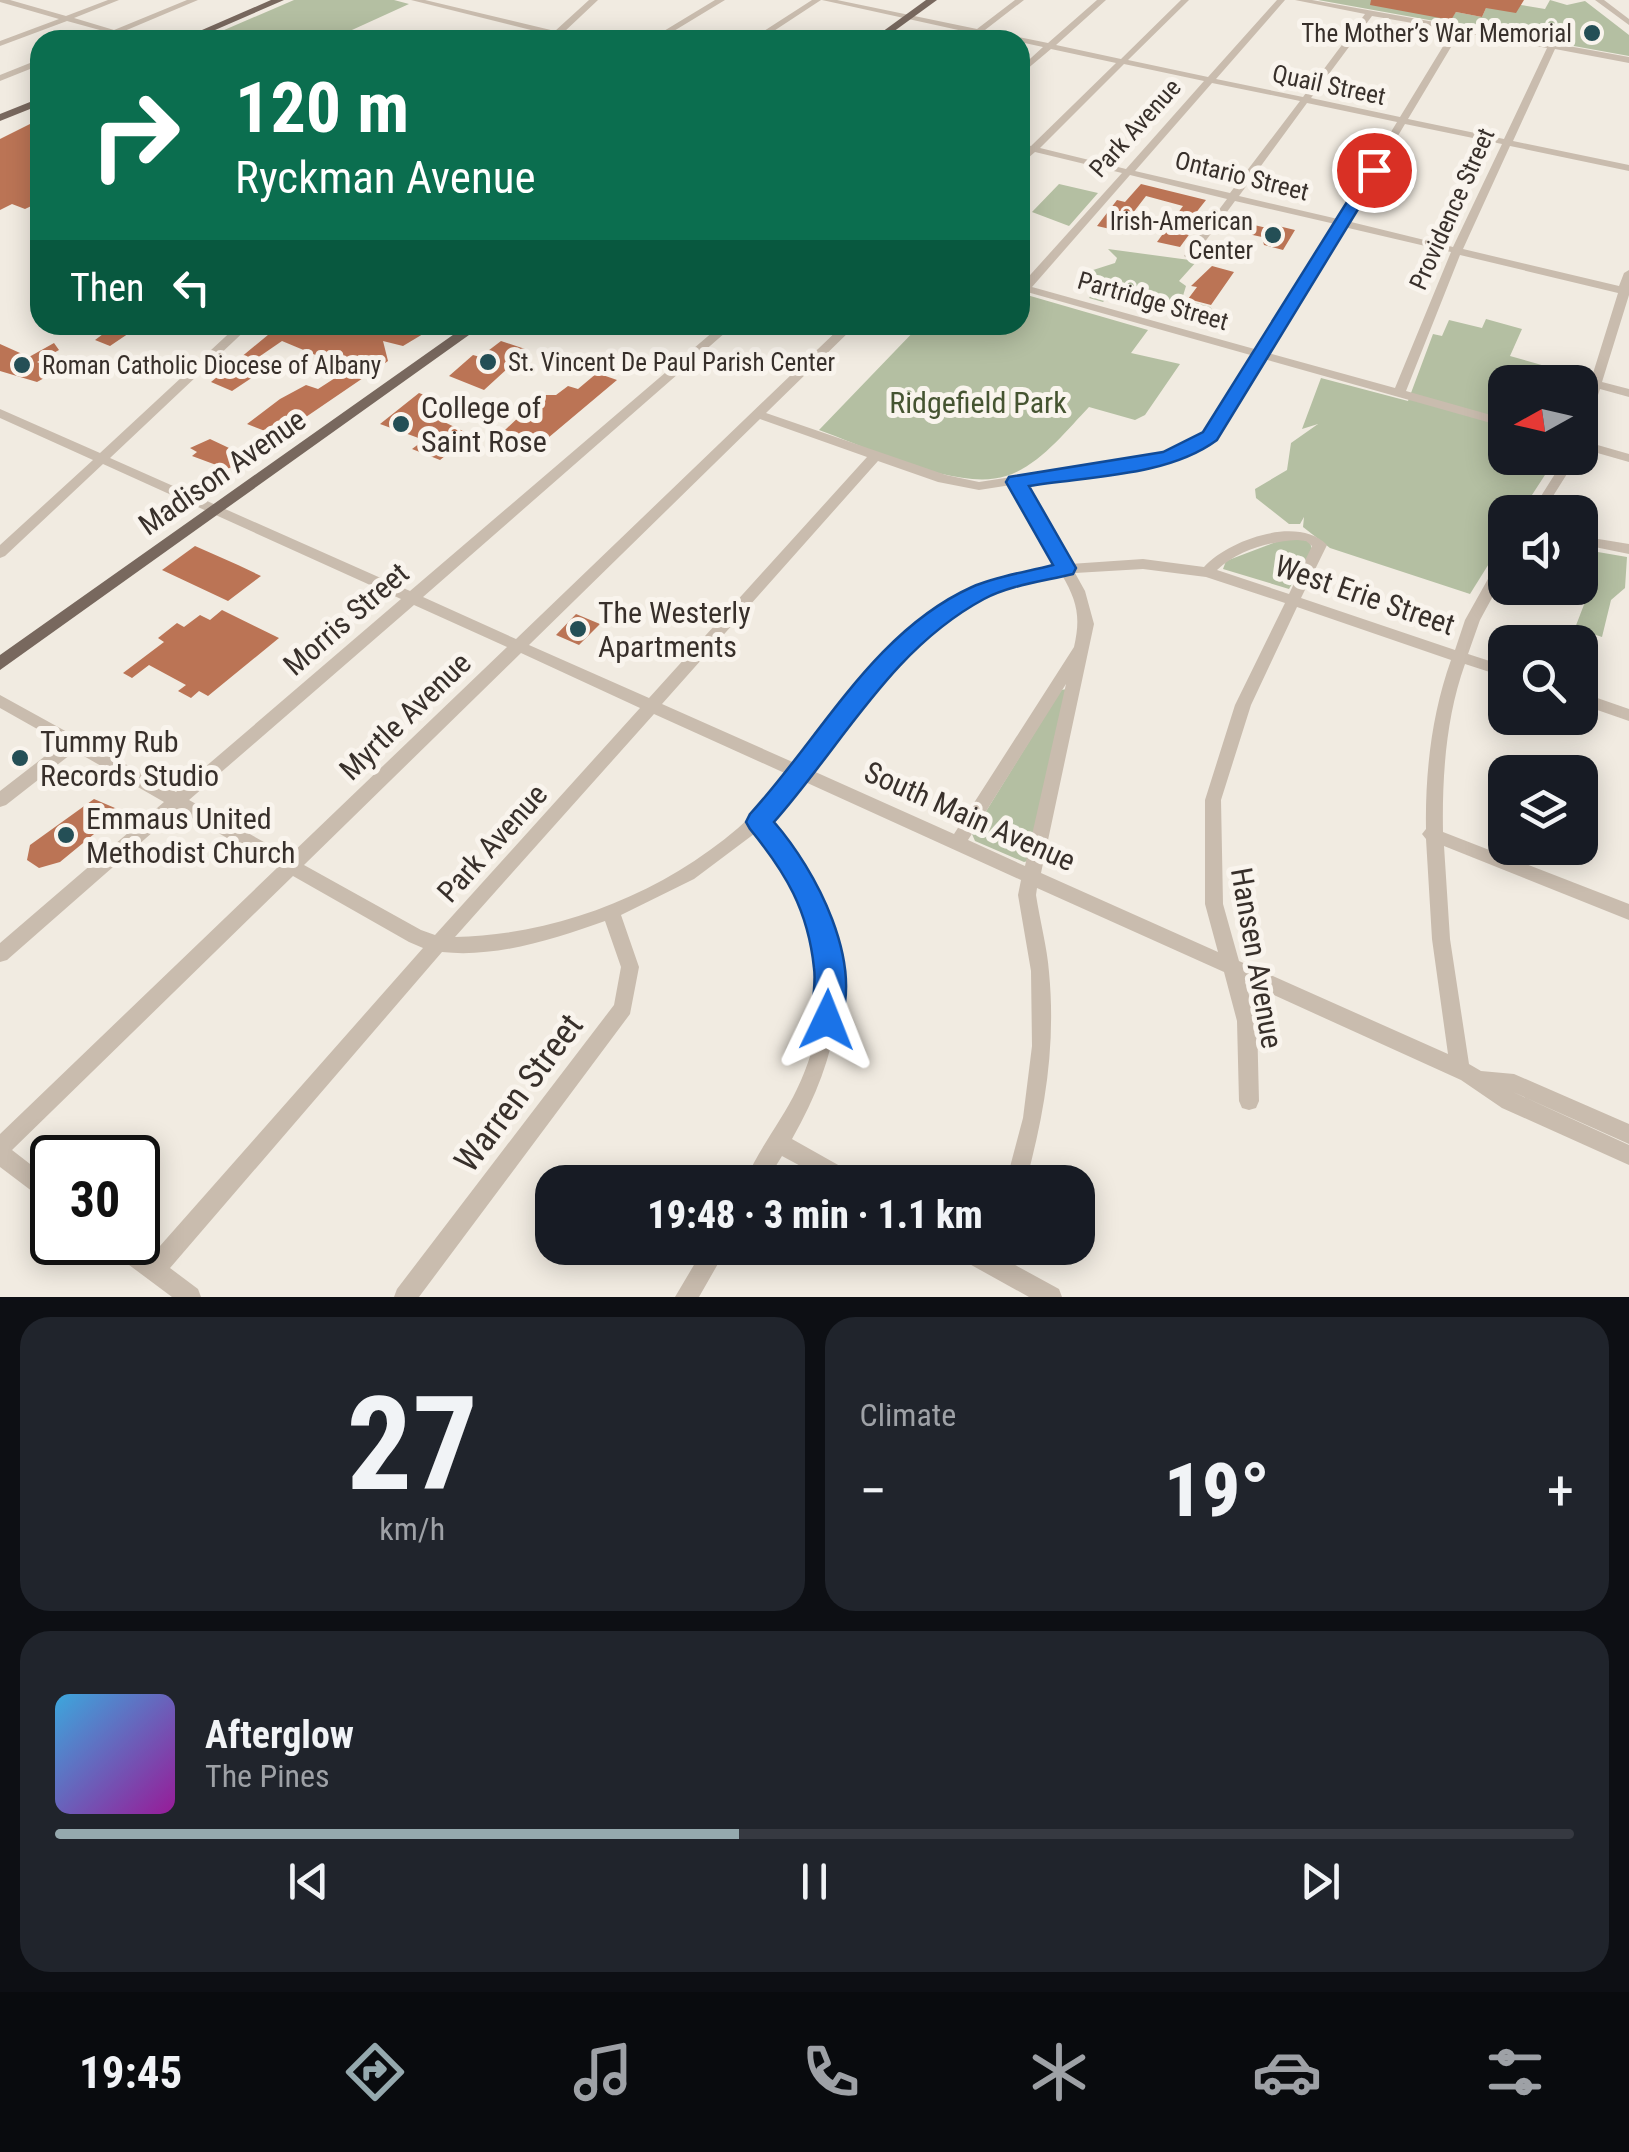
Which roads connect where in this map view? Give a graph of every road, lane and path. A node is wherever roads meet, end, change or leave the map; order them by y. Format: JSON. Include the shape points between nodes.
{"nodes":[{"id":1,"x":1,"y":0,"type":"edge"},
{"id":2,"x":114,"y":0,"type":"edge"},
{"id":3,"x":194,"y":0,"type":"edge"},
{"id":4,"x":279,"y":0,"type":"edge"},
{"id":5,"x":415,"y":0,"type":"edge"},
{"id":6,"x":594,"y":0,"type":"edge"},
{"id":7,"x":721,"y":0,"type":"edge"},
{"id":8,"x":817,"y":0,"type":"edge"},
{"id":9,"x":826,"y":0,"type":"edge"},
{"id":10,"x":932,"y":0,"type":"edge"},
{"id":11,"x":1020,"y":0,"type":"edge"},
{"id":12,"x":1102,"y":0,"type":"edge"},
{"id":13,"x":1185,"y":0,"type":"edge"},
{"id":14,"x":1281,"y":0,"type":"edge"},
{"id":15,"x":1299,"y":0,"type":"edge"},
{"id":16,"x":1598,"y":0,"type":"edge"},
{"id":17,"x":1370,"y":13,"type":"junction"},
{"id":18,"x":908,"y":17,"type":"junction"},
{"id":19,"x":67,"y":18,"type":"junction"},
{"id":20,"x":1629,"y":23,"type":"edge"},
{"id":21,"x":1458,"y":29,"type":"junction"},
{"id":22,"x":36,"y":30,"type":"edge"},
{"id":23,"x":107,"y":30,"type":"edge"},
{"id":24,"x":119,"y":30,"type":"edge"},
{"id":25,"x":208,"y":30,"type":"edge"},
{"id":26,"x":528,"y":30,"type":"edge"},
{"id":27,"x":562,"y":30,"type":"edge"},
{"id":28,"x":670,"y":30,"type":"edge"},
{"id":29,"x":770,"y":30,"type":"edge"},
{"id":30,"x":890,"y":30,"type":"edge"},
{"id":31,"x":970,"y":30,"type":"edge"},
{"id":32,"x":982,"y":30,"type":"edge"},
{"id":33,"x":30,"y":32,"type":"edge"},
{"id":34,"x":1030,"y":42,"type":"edge"},
{"id":35,"x":0,"y":44,"type":"edge"},
{"id":36,"x":1049,"y":46,"type":"junction"},
{"id":37,"x":1552,"y":46,"type":"junction"},
{"id":38,"x":1629,"y":60,"type":"edge"},
{"id":39,"x":1122,"y":61,"type":"junction"},
{"id":40,"x":1030,"y":63,"type":"edge"},
{"id":41,"x":30,"y":66,"type":"edge"},
{"id":42,"x":0,"y":78,"type":"edge"},
{"id":43,"x":1211,"y":80,"type":"junction"},
{"id":44,"x":1304,"y":100,"type":"junction"},
{"id":45,"x":30,"y":105,"type":"edge"},
{"id":46,"x":0,"y":118,"type":"edge"},
{"id":47,"x":1403,"y":121,"type":"junction"},
{"id":48,"x":1507,"y":142,"type":"junction"},
{"id":49,"x":1030,"y":148,"type":"edge"},
{"id":50,"x":1033,"y":149,"type":"junction"},
{"id":51,"x":1030,"y":152,"type":"edge"},
{"id":52,"x":1629,"y":168,"type":"edge"},
{"id":53,"x":1129,"y":172,"type":"junction"},
{"id":54,"x":1231,"y":197,"type":"junction"},
{"id":55,"x":1343,"y":224,"type":"junction"},
{"id":56,"x":1458,"y":250,"type":"junction"},
{"id":57,"x":1190,"y":256,"type":"dead end"},
{"id":58,"x":1629,"y":274,"type":"edge"},
{"id":59,"x":1030,"y":278,"type":"edge"},
{"id":60,"x":1030,"y":289,"type":"edge"},
{"id":61,"x":1626,"y":291,"type":"edge"},
{"id":62,"x":1150,"y":306,"type":"dead end"},
{"id":63,"x":1139,"y":320,"type":"junction"},
{"id":64,"x":234,"y":335,"type":"edge"},
{"id":65,"x":462,"y":335,"type":"edge"},
{"id":66,"x":716,"y":335,"type":"edge"},
{"id":67,"x":840,"y":335,"type":"edge"},
{"id":68,"x":1260,"y":354,"type":"junction"},
{"id":69,"x":1598,"y":375,"type":"edge"},
{"id":70,"x":1598,"y":385,"type":"edge"},
{"id":71,"x":1629,"y":393,"type":"edge"},
{"id":72,"x":1399,"y":394,"type":"junction"},
{"id":73,"x":0,"y":414,"type":"edge"},
{"id":74,"x":758,"y":414,"type":"junction"},
{"id":75,"x":1488,"y":418,"type":"edge"},
{"id":76,"x":1598,"y":449,"type":"edge"},
{"id":77,"x":876,"y":456,"type":"junction"},
{"id":78,"x":1629,"y":458,"type":"edge"},
{"id":79,"x":101,"y":459,"type":"junction"},
{"id":80,"x":1016,"y":482,"type":"junction"},
{"id":81,"x":216,"y":510,"type":"junction"},
{"id":82,"x":1598,"y":543,"type":"edge"},
{"id":83,"x":1629,"y":549,"type":"edge"},
{"id":84,"x":0,"y":553,"type":"edge"},
{"id":85,"x":1066,"y":568,"type":"junction"},
{"id":86,"x":1207,"y":572,"type":"junction"},
{"id":87,"x":1488,"y":589,"type":"edge"},
{"id":88,"x":413,"y":598,"type":"junction"},
{"id":89,"x":1293,"y":601,"type":"junction"},
{"id":90,"x":1084,"y":643,"type":"junction"},
{"id":91,"x":518,"y":645,"type":"junction"},
{"id":92,"x":1459,"y":656,"type":"junction"},
{"id":93,"x":0,"y":664,"type":"edge"},
{"id":94,"x":1488,"y":666,"type":"edge"},
{"id":95,"x":0,"y":701,"type":"edge"},
{"id":96,"x":1598,"y":704,"type":"edge"},
{"id":97,"x":653,"y":706,"type":"junction"},
{"id":98,"x":1629,"y":714,"type":"edge"},
{"id":99,"x":72,"y":744,"type":"junction"},
{"id":100,"x":803,"y":772,"type":"junction"},
{"id":101,"x":0,"y":800,"type":"edge"},
{"id":102,"x":176,"y":802,"type":"junction"},
{"id":103,"x":759,"y":822,"type":"junction"},
{"id":104,"x":1432,"y":834,"type":"junction"},
{"id":105,"x":957,"y":843,"type":"junction"},
{"id":106,"x":291,"y":865,"type":"junction"},
{"id":107,"x":1032,"y":878,"type":"junction"},
{"id":108,"x":610,"y":912,"type":"junction"},
{"id":109,"x":1629,"y":912,"type":"edge"},
{"id":110,"x":438,"y":945,"type":"junction"},
{"id":111,"x":0,"y":954,"type":"edge"},
{"id":112,"x":1229,"y":964,"type":"junction"},
{"id":113,"x":1460,"y":1069,"type":"junction"},
{"id":114,"x":1480,"y":1078,"type":"junction"},
{"id":115,"x":1249,"y":1100,"type":"dead end"},
{"id":116,"x":1629,"y":1134,"type":"edge"},
{"id":117,"x":778,"y":1142,"type":"junction"},
{"id":118,"x":0,"y":1151,"type":"edge"},
{"id":119,"x":1629,"y":1156,"type":"edge"},
{"id":120,"x":765,"y":1165,"type":"edge"},
{"id":121,"x":819,"y":1165,"type":"edge"},
{"id":122,"x":1020,"y":1165,"type":"edge"},
{"id":123,"x":30,"y":1176,"type":"edge"},
{"id":124,"x":147,"y":1265,"type":"edge"},
{"id":125,"x":706,"y":1265,"type":"edge"},
{"id":126,"x":1003,"y":1265,"type":"edge"},
{"id":127,"x":154,"y":1270,"type":"junction"},
{"id":128,"x":190,"y":1297,"type":"edge"},
{"id":129,"x":405,"y":1297,"type":"edge"},
{"id":130,"x":686,"y":1297,"type":"edge"},
{"id":131,"x":1051,"y":1297,"type":"edge"}],
"edges":[{"from":1,"to":19,"type":"street"},
{"from":2,"to":19,"type":"street"},
{"from":3,"to":24,"type":"street"},
{"from":4,"to":25,"type":"main road"},
{"from":5,"to":26,"type":"street"},
{"from":6,"to":27,"type":"street"},
{"from":7,"to":28,"type":"street"},
{"from":8,"to":29,"type":"street"},
{"from":9,"to":18,"type":"street","name":"Quail Street"},
{"from":10,"to":18,"type":"main road"},
{"from":11,"to":32,"type":"street"},
{"from":12,"to":36,"type":"street"},
{"from":13,"to":39,"type":"street"},
{"from":14,"to":43,"type":"street","name":"Park Avenue"},
{"from":15,"to":17,"type":"street"},
{"from":16,"to":20,"type":"street"},
{"from":17,"to":21,"type":"street"},
{"from":17,"to":44,"type":"street"},
{"from":18,"to":30,"type":"main road"},
{"from":18,"to":31,"type":"street","name":"Quail Street"},
{"from":19,"to":22,"type":"street"},
{"from":19,"to":23,"type":"street"},
{"from":21,"to":37,"type":"street"},
{"from":21,"to":47,"type":"street"},
{"from":33,"to":35,"type":"street"},
{"from":34,"to":36,"type":"street","name":"Quail Street"},
{"from":36,"to":39,"type":"street","name":"Quail Street"},
{"from":36,"to":40,"type":"street"},
{"from":37,"to":38,"type":"street"},
{"from":37,"to":48,"type":"street","name":"Providence Street"},
{"from":39,"to":43,"type":"street","name":"Quail Street"},
{"from":39,"to":50,"type":"street"},
{"from":41,"to":42,"type":"street"},
{"from":43,"to":44,"type":"street","name":"Quail Street"},
{"from":43,"to":53,"type":"street","name":"Park Avenue"},
{"from":44,"to":47,"type":"street","name":"Quail Street"},
{"from":44,"to":54,"type":"street"},
{"from":45,"to":46,"type":"main road"},
{"from":47,"to":48,"type":"street","name":"Quail Street"},
{"from":47,"to":55,"type":"street"},
{"from":48,"to":52,"type":"street","name":"Quail Street"},
{"from":48,"to":56,"type":"street","name":"Providence Street"},
{"from":49,"to":50,"type":"street","name":"Ontario Street"},
{"from":50,"to":51,"type":"street"},
{"from":50,"to":53,"type":"street","name":"Ontario Street"},
{"from":53,"to":54,"type":"street","name":"Ontario Street"},
{"from":53,"to":59,"type":"street","name":"Park Avenue"},
{"from":54,"to":55,"type":"street","name":"Ontario Street"},
{"from":54,"to":57,"type":"street"},
{"from":55,"to":56,"type":"street","name":"Ontario Street"},
{"from":55,"to":68,"type":"street"},
{"from":56,"to":61,"type":"street","name":"Ontario Street"},
{"from":56,"to":72,"type":"street","name":"Providence Street"},
{"from":58,"to":61,"type":"street"},
{"from":60,"to":63,"type":"street","name":"Partridge Street"},
{"from":61,"to":69,"type":"street"},
{"from":62,"to":63,"type":"street"},
{"from":63,"to":68,"type":"street","name":"Partridge Street"},
{"from":64,"to":79,"type":"street"},
{"from":65,"to":81,"type":"main road","name":"Madison Avenue"},
{"from":66,"to":88,"type":"street","name":"Morris Street"},
{"from":67,"to":74,"type":"street","name":"Myrtle Avenue"},
{"from":68,"to":72,"type":"street","name":"Partridge Street"},
{"from":68,"to":80,"type":"street","via":[[1219,424],[1192,448]]},
{"from":70,"to":71,"type":"street"},
{"from":72,"to":75,"type":"street","name":"Partridge Street"},
{"from":73,"to":79,"type":"street","name":"South Main Avenue"},
{"from":74,"to":77,"type":"street"},
{"from":74,"to":91,"type":"street","name":"Myrtle Avenue"},
{"from":76,"to":78,"type":"street"},
{"from":77,"to":80,"type":"street","via":[[957,483]]},
{"from":77,"to":97,"type":"street","name":"Park Avenue"},
{"from":79,"to":81,"type":"street","name":"South Main Avenue"},
{"from":79,"to":84,"type":"street"},
{"from":80,"to":85,"type":"street"},
{"from":81,"to":88,"type":"street","name":"South Main Avenue"},
{"from":81,"to":93,"type":"main road","name":"Madison Avenue"},
{"from":82,"to":83,"type":"street"},
{"from":85,"to":86,"type":"street","name":"West Erie Street","via":[[1143,564]]},
{"from":85,"to":90,"type":"street","via":[[1085,607]]},
{"from":85,"to":100,"type":"street","name":"West Erie Street","via":[[980,592],[922,627],[886,662]]},
{"from":86,"to":89,"type":"street","name":"West Erie Street"},
{"from":86,"to":89,"type":"street","via":[[1221,558],[1287,533],[1310,534],[1320,549]]},
{"from":87,"to":92,"type":"street"},
{"from":88,"to":91,"type":"street","name":"South Main Avenue"},
{"from":88,"to":102,"type":"street","name":"Morris Street"},
{"from":89,"to":92,"type":"street","name":"West Erie Street"},
{"from":89,"to":112,"type":"street","name":"Hansen Avenue","via":[[1232,732],[1214,800],[1212,886]]},
{"from":90,"to":105,"type":"street"},
{"from":90,"to":107,"type":"street"},
{"from":91,"to":97,"type":"street","name":"South Main Avenue"},
{"from":91,"to":106,"type":"street","name":"Myrtle Avenue"},
{"from":92,"to":94,"type":"street","name":"West Erie Street"},
{"from":92,"to":104,"type":"street","via":[[1437,753]]},
{"from":95,"to":99,"type":"street"},
{"from":96,"to":98,"type":"street"},
{"from":97,"to":100,"type":"street","name":"South Main Avenue"},
{"from":97,"to":110,"type":"street","name":"Park Avenue"},
{"from":99,"to":101,"type":"street"},
{"from":99,"to":102,"type":"street"},
{"from":100,"to":103,"type":"street","name":"West Erie Street"},
{"from":100,"to":105,"type":"street","name":"South Main Avenue"},
{"from":102,"to":106,"type":"street"},
{"from":102,"to":111,"type":"street","name":"Morris Street"},
{"from":103,"to":108,"type":"street","name":"West Erie Street","via":[[686,875]]},
{"from":103,"to":117,"type":"street","via":[[808,886],[829,970],[820,1056]]},
{"from":104,"to":109,"type":"street"},
{"from":104,"to":113,"type":"street","via":[[1436,920]]},
{"from":105,"to":107,"type":"street","name":"South Main Avenue"},
{"from":106,"to":110,"type":"street"},
{"from":106,"to":118,"type":"street","name":"Myrtle Avenue"},
{"from":107,"to":112,"type":"street","name":"South Main Avenue"},
{"from":107,"to":122,"type":"street","via":[[1027,900],[1040,971],[1041,1070]]},
{"from":108,"to":110,"type":"street","name":"West Erie Street","via":[[534,934]]},
{"from":108,"to":129,"type":"street","name":"Warren Street","via":[[630,967],[622,1008]]},
{"from":110,"to":127,"type":"street","name":"Park Avenue"},
{"from":112,"to":113,"type":"street","name":"South Main Avenue"},
{"from":112,"to":115,"type":"street","name":"Hansen Avenue","via":[[1248,1027]]},
{"from":113,"to":114,"type":"street","name":"South Main Avenue"},
{"from":114,"to":116,"type":"street","name":"South Main Avenue","via":[[1514,1083]]},
{"from":114,"to":119,"type":"street","name":"South Main Avenue","via":[[1510,1102]]},
{"from":117,"to":120,"type":"street"},
{"from":117,"to":121,"type":"street"},
{"from":118,"to":123,"type":"street"},
{"from":124,"to":127,"type":"street"},
{"from":125,"to":130,"type":"street"},
{"from":126,"to":131,"type":"street"},
{"from":127,"to":128,"type":"street"}]}
